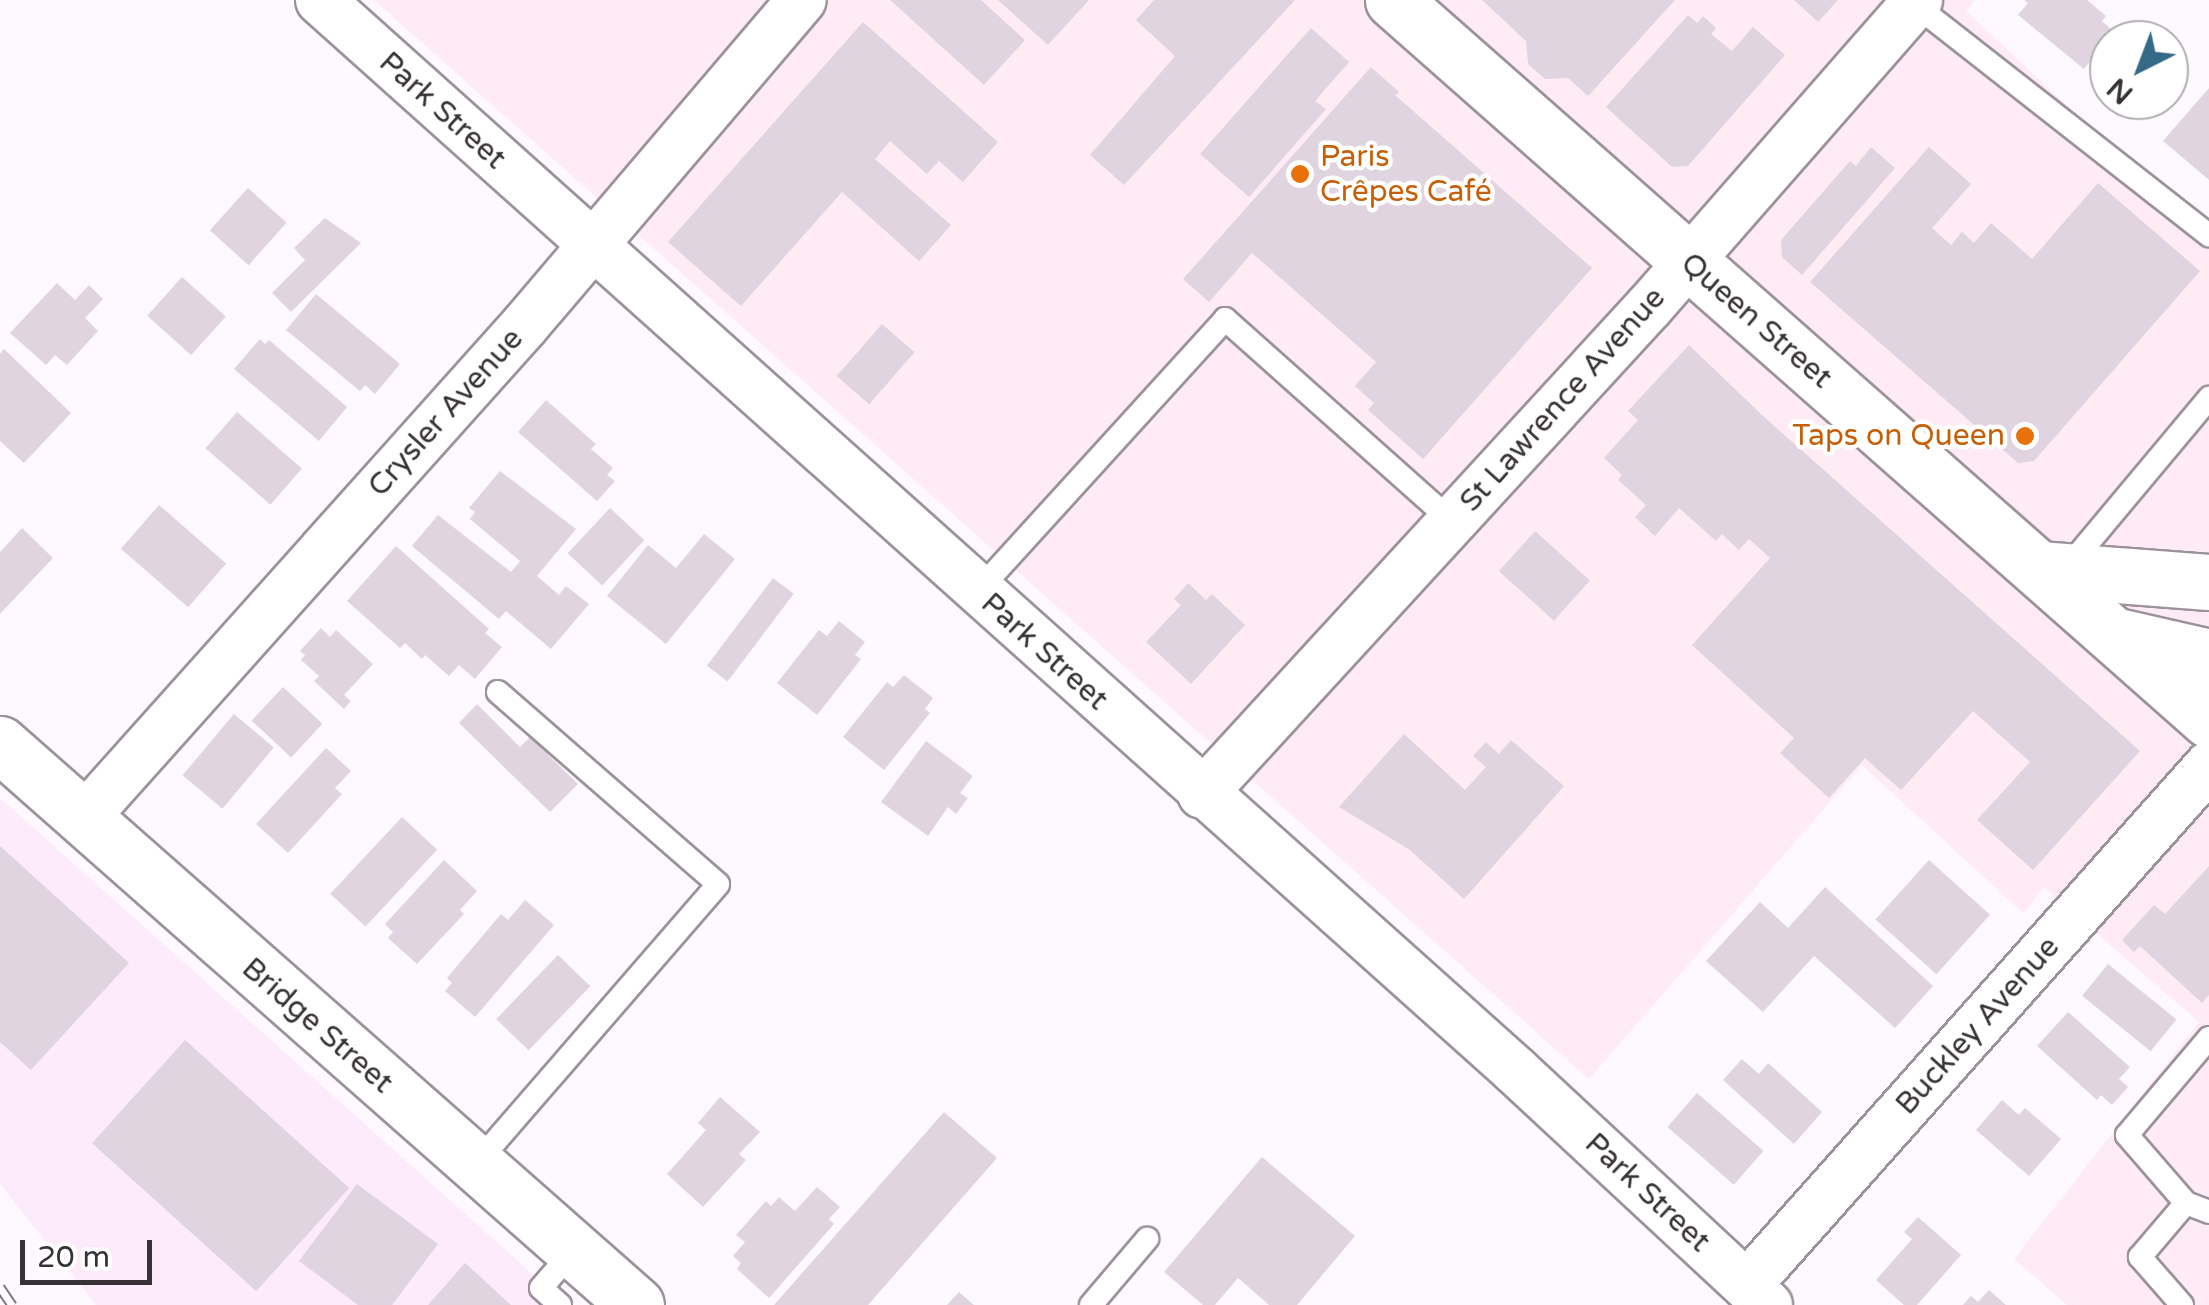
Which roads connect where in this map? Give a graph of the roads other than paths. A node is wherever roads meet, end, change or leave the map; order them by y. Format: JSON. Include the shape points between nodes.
{"nodes":[{"id":1,"x":320,"y":0,"type":"edge"},
{"id":2,"x":802,"y":0,"type":"edge"},
{"id":3,"x":1393,"y":0,"type":"edge"},
{"id":4,"x":1916,"y":2,"type":"edge"},
{"id":5,"x":2209,"y":235,"type":"edge"},
{"id":6,"x":590,"y":245,"type":"junction"},
{"id":7,"x":1687,"y":262,"type":"junction"},
{"id":8,"x":2205,"y":410,"type":"edge"},
{"id":9,"x":1452,"y":521,"type":"junction"},
{"id":10,"x":2052,"y":570,"type":"junction"},
{"id":11,"x":2209,"y":582,"type":"edge"},
{"id":12,"x":978,"y":592,"type":"junction"},
{"id":13,"x":2114,"y":635,"type":"junction"},
{"id":14,"x":2209,"y":657,"type":"edge"},
{"id":15,"x":498,"y":692,"type":"dead end"},
{"id":16,"x":2209,"y":720,"type":"edge"},
{"id":17,"x":0,"y":744,"type":"edge"},
{"id":18,"x":2209,"y":766,"type":"edge"},
{"id":19,"x":1202,"y":794,"type":"junction"},
{"id":20,"x":83,"y":819,"type":"junction"},
{"id":21,"x":2209,"y":1038,"type":"edge"},
{"id":22,"x":476,"y":1166,"type":"junction"},
{"id":23,"x":2186,"y":1204,"type":"junction"},
{"id":24,"x":2209,"y":1212,"type":"edge"},
{"id":25,"x":1147,"y":1239,"type":"dead end"},
{"id":26,"x":573,"y":1250,"type":"junction"},
{"id":27,"x":1758,"y":1295,"type":"edge"},
{"id":28,"x":560,"y":1305,"type":"edge"},
{"id":29,"x":636,"y":1305,"type":"edge"},
{"id":30,"x":1091,"y":1305,"type":"edge"},
{"id":31,"x":2182,"y":1305,"type":"edge"}],
"edges":[{"from":1,"to":6,"type":"street","name":"Park Street"},
{"from":2,"to":6,"type":"street","name":"Crysler Avenue"},
{"from":3,"to":7,"type":"street","name":"Queen Street"},
{"from":4,"to":5,"type":"lane"},
{"from":4,"to":7,"type":"street","name":"St Lawrence Avenue"},
{"from":6,"to":12,"type":"street","name":"Park Street"},
{"from":6,"to":20,"type":"street","name":"Crysler Avenue"},
{"from":7,"to":9,"type":"street","name":"St Lawrence Avenue"},
{"from":7,"to":10,"type":"street","name":"Queen Street"},
{"from":8,"to":10,"type":"lane"},
{"from":9,"to":12,"type":"lane","via":[[1224,319]]},
{"from":9,"to":19,"type":"street","name":"St Lawrence Avenue"},
{"from":10,"to":11,"type":"street"},
{"from":10,"to":13,"type":"street","name":"Queen Street"},
{"from":12,"to":19,"type":"street","name":"Park Street"},
{"from":13,"to":14,"type":"street"},
{"from":13,"to":16,"type":"street","name":"Queen Street"},
{"from":15,"to":22,"type":"lane","via":[[718,884]]},
{"from":17,"to":20,"type":"street","name":"Bridge Street"},
{"from":18,"to":27,"type":"street","name":"Buckley Avenue"},
{"from":19,"to":27,"type":"street","name":"Park Street"},
{"from":20,"to":22,"type":"street","name":"Bridge Street"},
{"from":21,"to":23,"type":"lane","via":[[2127,1135]]},
{"from":22,"to":26,"type":"street","name":"Bridge Street"},
{"from":23,"to":24,"type":"lane"},
{"from":23,"to":31,"type":"lane","via":[[2140,1257]]},
{"from":25,"to":30,"type":"lane"},
{"from":26,"to":28,"type":"lane","via":[[540,1288]]},
{"from":26,"to":29,"type":"street","name":"Bridge Street"}]}
